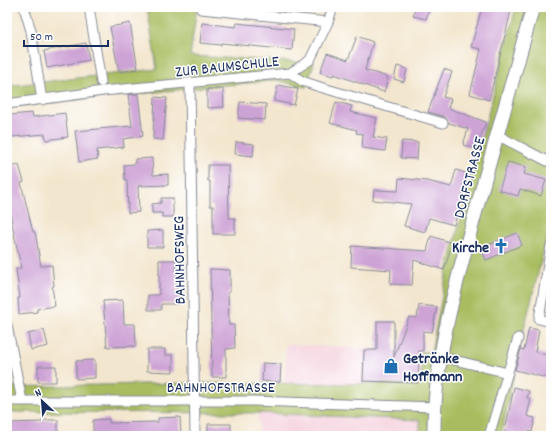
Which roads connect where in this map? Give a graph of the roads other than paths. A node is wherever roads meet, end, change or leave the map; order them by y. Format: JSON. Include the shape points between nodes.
{"nodes":[{"id":1,"x":24,"y":7,"type":"edge"},
{"id":2,"x":89,"y":7,"type":"edge"},
{"id":3,"x":333,"y":7,"type":"edge"},
{"id":4,"x":533,"y":7,"type":"edge"},
{"id":5,"x":201,"y":9,"type":"dead end"},
{"id":6,"x":328,"y":22,"type":"junction"},
{"id":7,"x":290,"y":73,"type":"junction"},
{"id":8,"x":101,"y":82,"type":"dead end"},
{"id":9,"x":190,"y":84,"type":"junction"},
{"id":10,"x":42,"y":100,"type":"junction"},
{"id":11,"x":7,"y":104,"type":"edge"},
{"id":12,"x":443,"y":123,"type":"dead end"},
{"id":13,"x":497,"y":135,"type":"junction"},
{"id":14,"x":551,"y":163,"type":"edge"},
{"id":15,"x":551,"y":246,"type":"edge"},
{"id":16,"x":551,"y":322,"type":"edge"},
{"id":17,"x":7,"y":325,"type":"edge"},
{"id":18,"x":518,"y":338,"type":"dead end"},
{"id":19,"x":442,"y":357,"type":"junction"},
{"id":20,"x":508,"y":373,"type":"junction"},
{"id":21,"x":194,"y":400,"type":"junction"},
{"id":22,"x":7,"y":401,"type":"edge"},
{"id":23,"x":22,"y":401,"type":"junction"},
{"id":24,"x":435,"y":407,"type":"junction"},
{"id":25,"x":195,"y":436,"type":"edge"},
{"id":26,"x":434,"y":436,"type":"edge"},
{"id":27,"x":489,"y":436,"type":"edge"}],
"edges":[{"from":1,"to":10,"type":"street","via":[[31,31]]},
{"from":2,"to":8,"type":"street"},
{"from":3,"to":6,"type":"street"},
{"from":4,"to":13,"type":"main road","name":"DORFSTRASSE"},
{"from":5,"to":6,"type":"street"},
{"from":6,"to":7,"type":"street","via":[[310,60]]},
{"from":7,"to":9,"type":"street","name":"ZUR BAUMSCHULE"},
{"from":7,"to":12,"type":"street","name":"ZUR BAUMSCHULE","via":[[320,87]]},
{"from":9,"to":10,"type":"street","name":"ZUR BAUMSCHULE"},
{"from":9,"to":21,"type":"street","name":"BAHNHOFSWEG"},
{"from":10,"to":11,"type":"street","name":"ZUR BAUMSCHULE"},
{"from":13,"to":14,"type":"street"},
{"from":13,"to":19,"type":"main road","name":"DORFSTRASSE","via":[[455,290]]},
{"from":15,"to":16,"type":"street","via":[[539,319]]},
{"from":17,"to":23,"type":"street"},
{"from":18,"to":20,"type":"street"},
{"from":19,"to":20,"type":"street"},
{"from":19,"to":24,"type":"main road","name":"DORFSTRASSE"},
{"from":20,"to":27,"type":"street"},
{"from":21,"to":23,"type":"street","name":"BAHNHOFSTRASSE"},
{"from":21,"to":24,"type":"street","name":"BAHNHOFSTRASSE"},
{"from":21,"to":25,"type":"street","name":"BAHNHOFSWEG"},
{"from":22,"to":23,"type":"street","name":"BAHNHOFSTRASSE"},
{"from":24,"to":26,"type":"main road","name":"DORFSTRASSE"}]}
